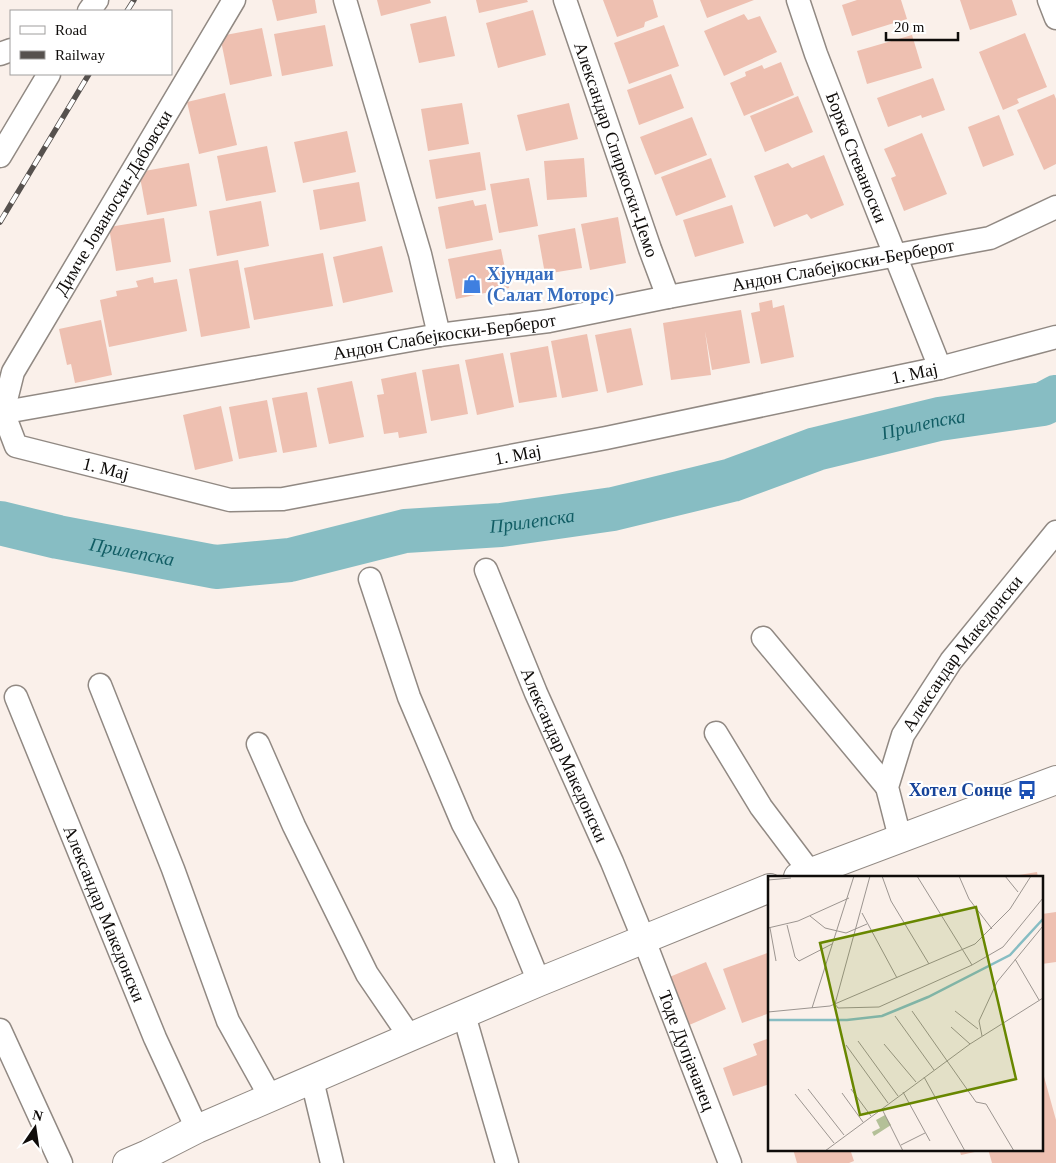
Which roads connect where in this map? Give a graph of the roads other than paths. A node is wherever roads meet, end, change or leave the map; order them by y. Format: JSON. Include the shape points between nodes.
{"nodes":[{"id":1,"x":234,"y":0,"type":"edge"},
{"id":2,"x":345,"y":0,"type":"edge"},
{"id":3,"x":565,"y":0,"type":"edge"},
{"id":4,"x":798,"y":0,"type":"edge"},
{"id":5,"x":1049,"y":0,"type":"edge"},
{"id":6,"x":1056,"y":18,"type":"edge"},
{"id":7,"x":48,"y":75,"type":"edge"},
{"id":8,"x":0,"y":156,"type":"edge"},
{"id":9,"x":1056,"y":206,"type":"edge"},
{"id":10,"x":896,"y":255,"type":"junction"},
{"id":11,"x":668,"y":297,"type":"junction"},
{"id":12,"x":440,"y":335,"type":"junction"},
{"id":13,"x":1056,"y":337,"type":"edge"},
{"id":14,"x":940,"y":368,"type":"junction"},
{"id":15,"x":2,"y":412,"type":"edge"},
{"id":16,"x":1056,"y":532,"type":"edge"},
{"id":17,"x":486,"y":570,"type":"dead end"},
{"id":18,"x":370,"y":579,"type":"dead end"},
{"id":19,"x":763,"y":638,"type":"dead end"},
{"id":20,"x":100,"y":685,"type":"dead end"},
{"id":21,"x":16,"y":697,"type":"dead end"},
{"id":22,"x":716,"y":733,"type":"dead end"},
{"id":23,"x":258,"y":744,"type":"dead end"},
{"id":24,"x":1056,"y":780,"type":"edge"},
{"id":25,"x":887,"y":787,"type":"junction"},
{"id":26,"x":900,"y":838,"type":"junction"},
{"id":27,"x":804,"y":874,"type":"edge"},
{"id":28,"x":768,"y":889,"type":"edge"},
{"id":29,"x":644,"y":940,"type":"junction"},
{"id":30,"x":539,"y":982,"type":"junction"},
{"id":31,"x":464,"y":1015,"type":"junction"},
{"id":32,"x":0,"y":1030,"type":"edge"},
{"id":33,"x":410,"y":1037,"type":"junction"},
{"id":34,"x":312,"y":1080,"type":"junction"},
{"id":35,"x":271,"y":1098,"type":"junction"},
{"id":36,"x":197,"y":1129,"type":"junction"},
{"id":37,"x":142,"y":1160,"type":"edge"},
{"id":38,"x":61,"y":1163,"type":"edge"},
{"id":39,"x":332,"y":1163,"type":"edge"},
{"id":40,"x":507,"y":1163,"type":"edge"},
{"id":41,"x":730,"y":1163,"type":"edge"}],
"edges":[{"from":1,"to":15,"type":"street","name":"Димче Јованоски-Дабовски","via":[[13,372]]},
{"from":2,"to":12,"type":"street","via":[[420,254]]},
{"from":3,"to":11,"type":"street","name":"Александар Спиркоски-Џемо"},
{"from":4,"to":10,"type":"street","name":"Борка Стеваноски","via":[[816,54]]},
{"from":5,"to":6,"type":"street"},
{"from":7,"to":8,"type":"street"},
{"from":9,"to":10,"type":"street","name":"Андон Слабејкоски-Берберот","via":[[990,238]]},
{"from":10,"to":11,"type":"street","name":"Андон Слабејкоски-Берберот"},
{"from":10,"to":14,"type":"street","name":"Борка Стеваноски"},
{"from":11,"to":12,"type":"street","name":"Андон Слабејкоски-Берберот","via":[[550,321]]},
{"from":12,"to":15,"type":"street","name":"Андон Слабејкоски-Берберот"},
{"from":13,"to":14,"type":"street","name":"1. Мај"},
{"from":14,"to":15,"type":"street","name":"1. Мај","via":[[606,438],[283,499],[230,500],[16,446]]},
{"from":16,"to":25,"type":"street","name":"Александар Македонски","via":[[950,661],[903,735]]},
{"from":17,"to":29,"type":"street","name":"Александар Македонски"},
{"from":18,"to":30,"type":"street","via":[[408,697],[463,824],[507,904]]},
{"from":19,"to":25,"type":"street"},
{"from":20,"to":35,"type":"street","via":[[173,869],[228,1021]]},
{"from":21,"to":36,"type":"street","name":"Александар Македонски","via":[[155,1038]]},
{"from":22,"to":27,"type":"street"},
{"from":23,"to":33,"type":"street","via":[[294,826],[367,974]]},
{"from":24,"to":26,"type":"street"},
{"from":25,"to":26,"type":"street"},
{"from":26,"to":27,"type":"street"},
{"from":28,"to":29,"type":"street"},
{"from":29,"to":30,"type":"street"},
{"from":29,"to":41,"type":"street","name":"Тоде Дупјачанец"},
{"from":30,"to":31,"type":"street"},
{"from":31,"to":33,"type":"street"},
{"from":31,"to":40,"type":"street"},
{"from":32,"to":38,"type":"street"},
{"from":33,"to":34,"type":"street"},
{"from":34,"to":35,"type":"street"},
{"from":34,"to":39,"type":"street"},
{"from":35,"to":36,"type":"street"},
{"from":36,"to":37,"type":"street"}]}
